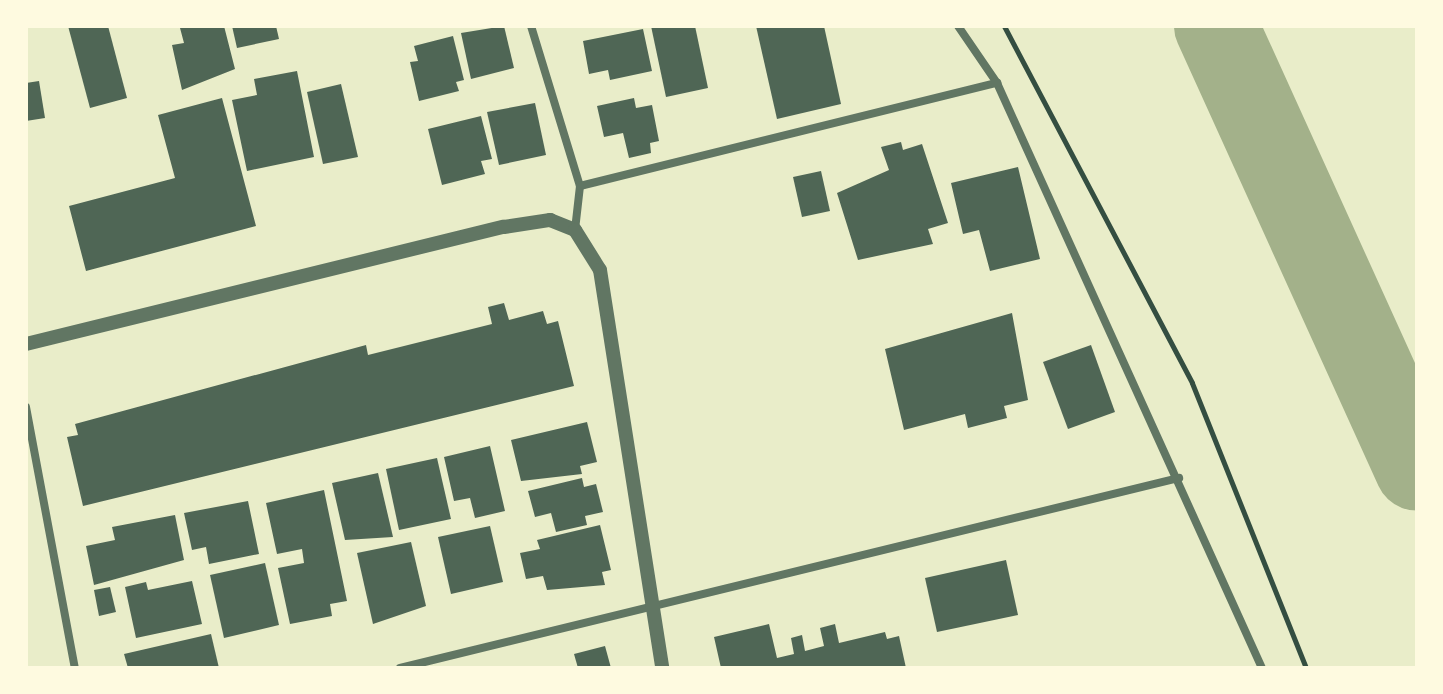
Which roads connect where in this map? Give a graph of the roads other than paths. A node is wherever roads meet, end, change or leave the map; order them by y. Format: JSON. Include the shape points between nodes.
{"nodes":[{"id":1,"x":531,"y":26,"type":"edge"},
{"id":2,"x":958,"y":26,"type":"edge"},
{"id":3,"x":997,"y":83,"type":"junction"},
{"id":4,"x":580,"y":186,"type":"junction"},
{"id":5,"x":575,"y":230,"type":"junction"},
{"id":6,"x":26,"y":344,"type":"edge"},
{"id":7,"x":26,"y":407,"type":"edge"},
{"id":8,"x":1179,"y":478,"type":"junction"},
{"id":9,"x":652,"y":602,"type":"junction"},
{"id":10,"x":75,"y":668,"type":"edge"},
{"id":11,"x":400,"y":668,"type":"edge"},
{"id":12,"x":662,"y":668,"type":"edge"},
{"id":13,"x":1262,"y":668,"type":"edge"}],
"edges":[{"from":1,"to":4,"type":"street"},
{"from":2,"to":3,"type":"street"},
{"from":3,"to":4,"type":"street"},
{"from":3,"to":8,"type":"street"},
{"from":4,"to":5,"type":"street"},
{"from":5,"to":6,"type":"street","via":[[550,220],[504,227]]},
{"from":5,"to":9,"type":"street","via":[[600,270]]},
{"from":7,"to":10,"type":"street"},
{"from":8,"to":9,"type":"street"},
{"from":8,"to":13,"type":"street"},
{"from":9,"to":11,"type":"street"},
{"from":9,"to":12,"type":"street"}]}
